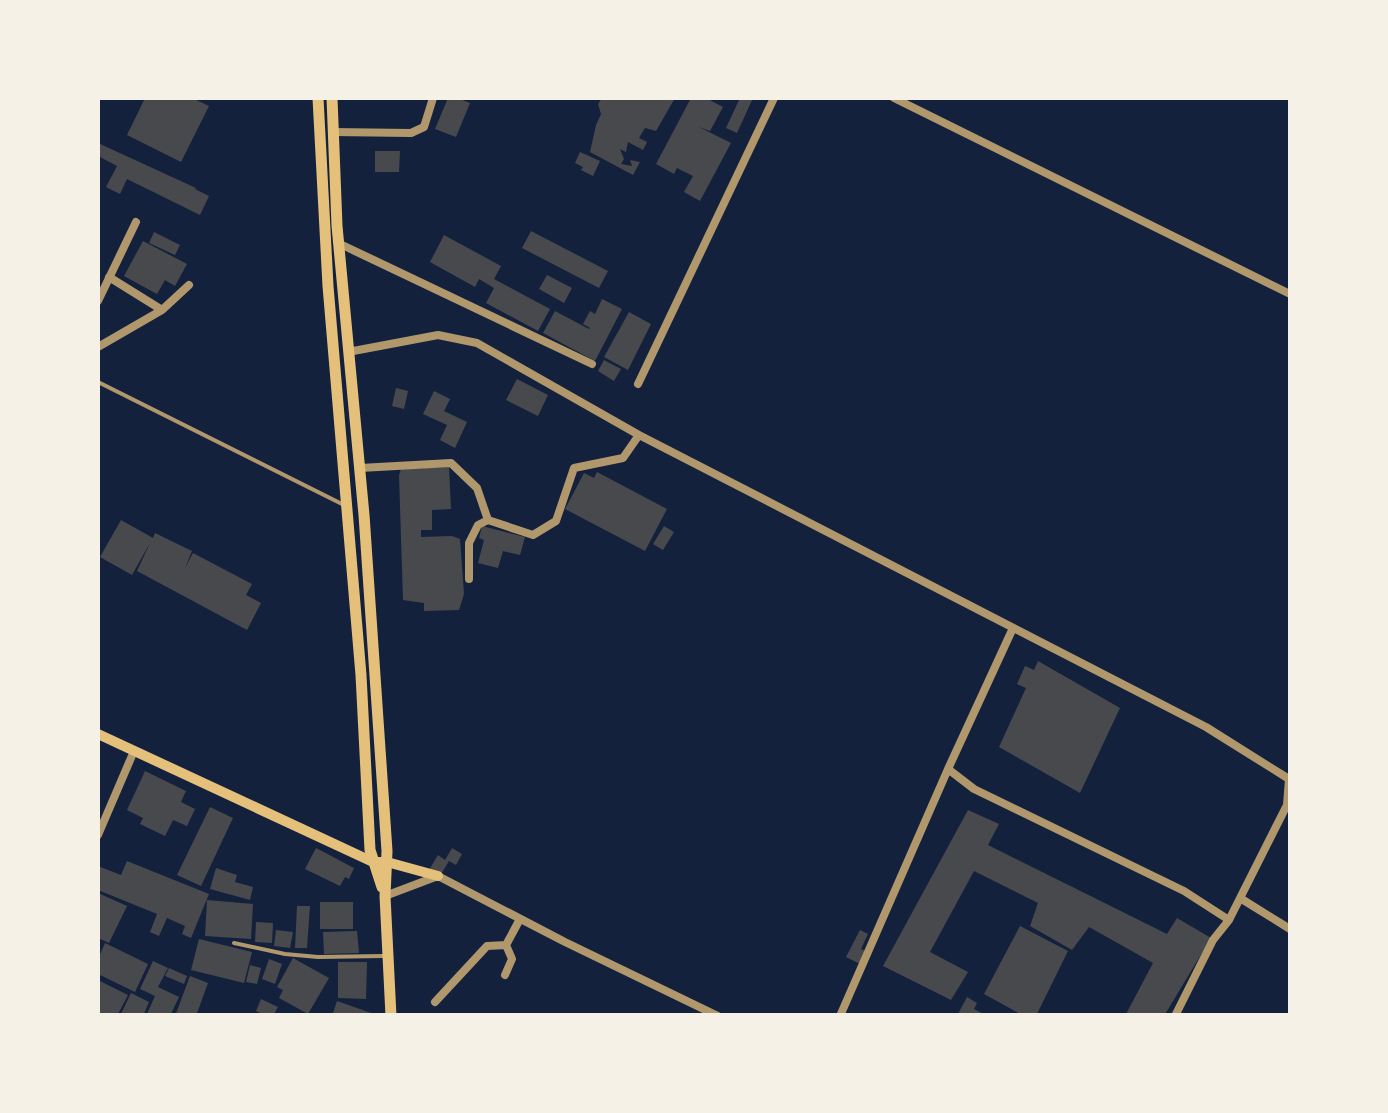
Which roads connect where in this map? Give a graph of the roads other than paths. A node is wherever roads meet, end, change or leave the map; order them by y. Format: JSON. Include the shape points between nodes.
{"nodes":[{"id":1,"x":318,"y":98,"type":"edge"},
{"id":2,"x":332,"y":98,"type":"edge"},
{"id":3,"x":433,"y":98,"type":"edge"},
{"id":4,"x":774,"y":98,"type":"edge"},
{"id":5,"x":894,"y":98,"type":"edge"},
{"id":6,"x":333,"y":132,"type":"junction"},
{"id":7,"x":136,"y":222,"type":"dead end"},
{"id":8,"x":338,"y":243,"type":"junction"},
{"id":9,"x":109,"y":277,"type":"junction"},
{"id":10,"x":189,"y":285,"type":"dead end"},
{"id":11,"x":1290,"y":294,"type":"edge"},
{"id":12,"x":98,"y":301,"type":"edge"},
{"id":13,"x":162,"y":310,"type":"junction"},
{"id":14,"x":98,"y":347,"type":"edge"},
{"id":15,"x":348,"y":352,"type":"junction"},
{"id":16,"x":592,"y":364,"type":"dead end"},
{"id":17,"x":98,"y":382,"type":"edge"},
{"id":18,"x":638,"y":384,"type":"dead end"},
{"id":19,"x":639,"y":436,"type":"junction"},
{"id":20,"x":360,"y":468,"type":"junction"},
{"id":21,"x":348,"y":507,"type":"junction"},
{"id":22,"x":488,"y":520,"type":"junction"},
{"id":23,"x":470,"y":579,"type":"dead end"},
{"id":24,"x":1013,"y":628,"type":"junction"},
{"id":25,"x":98,"y":734,"type":"edge"},
{"id":26,"x":134,"y":751,"type":"junction"},
{"id":27,"x":948,"y":769,"type":"junction"},
{"id":28,"x":1289,"y":806,"type":"edge"},
{"id":29,"x":98,"y":835,"type":"edge"},
{"id":30,"x":380,"y":862,"type":"junction"},
{"id":31,"x":438,"y":876,"type":"junction"},
{"id":32,"x":384,"y":896,"type":"junction"},
{"id":33,"x":1240,"y":898,"type":"junction"},
{"id":34,"x":520,"y":918,"type":"junction"},
{"id":35,"x":1229,"y":920,"type":"junction"},
{"id":36,"x":1290,"y":929,"type":"edge"},
{"id":37,"x":234,"y":943,"type":"dead end"},
{"id":38,"x":506,"y":945,"type":"junction"},
{"id":39,"x":388,"y":956,"type":"junction"},
{"id":40,"x":505,"y":976,"type":"dead end"},
{"id":41,"x":435,"y":1002,"type":"dead end"},
{"id":42,"x":391,"y":1016,"type":"edge"},
{"id":43,"x":718,"y":1016,"type":"edge"},
{"id":44,"x":840,"y":1016,"type":"edge"},
{"id":45,"x":1175,"y":1016,"type":"edge"}],
"edges":[{"from":1,"to":21,"type":"main road"},
{"from":2,"to":6,"type":"main road"},
{"from":3,"to":6,"type":"street","via":[[424,127],[411,133]]},
{"from":4,"to":18,"type":"street"},
{"from":5,"to":11,"type":"street"},
{"from":6,"to":8,"type":"main road"},
{"from":7,"to":9,"type":"street"},
{"from":8,"to":15,"type":"main road"},
{"from":8,"to":16,"type":"street"},
{"from":9,"to":12,"type":"street"},
{"from":9,"to":13,"type":"street"},
{"from":10,"to":13,"type":"street"},
{"from":13,"to":14,"type":"street"},
{"from":15,"to":19,"type":"street","via":[[438,335],[477,343]]},
{"from":15,"to":20,"type":"main road"},
{"from":17,"to":21,"type":"lane"},
{"from":19,"to":22,"type":"street","via":[[623,458],[574,468],[556,520],[534,535]]},
{"from":19,"to":24,"type":"street"},
{"from":20,"to":22,"type":"street","via":[[451,463],[476,488]]},
{"from":20,"to":30,"type":"main road"},
{"from":21,"to":30,"type":"main road","via":[[370,850]]},
{"from":22,"to":23,"type":"street","via":[[478,524],[469,543]]},
{"from":24,"to":27,"type":"street"},
{"from":24,"to":28,"type":"street","via":[[1206,727],[1288,779]]},
{"from":25,"to":26,"type":"main road"},
{"from":26,"to":29,"type":"street"},
{"from":26,"to":30,"type":"main road"},
{"from":27,"to":35,"type":"street","via":[[974,789],[1184,891]]},
{"from":27,"to":44,"type":"street"},
{"from":28,"to":33,"type":"street"},
{"from":30,"to":31,"type":"main road"},
{"from":30,"to":32,"type":"main road"},
{"from":31,"to":32,"type":"street"},
{"from":31,"to":34,"type":"street"},
{"from":32,"to":39,"type":"main road"},
{"from":33,"to":35,"type":"street"},
{"from":33,"to":36,"type":"street"},
{"from":34,"to":38,"type":"street"},
{"from":34,"to":43,"type":"street"},
{"from":35,"to":45,"type":"street"},
{"from":37,"to":39,"type":"lane","via":[[318,957]]},
{"from":38,"to":40,"type":"street","via":[[512,959]]},
{"from":38,"to":41,"type":"street","via":[[487,946]]},
{"from":39,"to":42,"type":"main road"}]}
